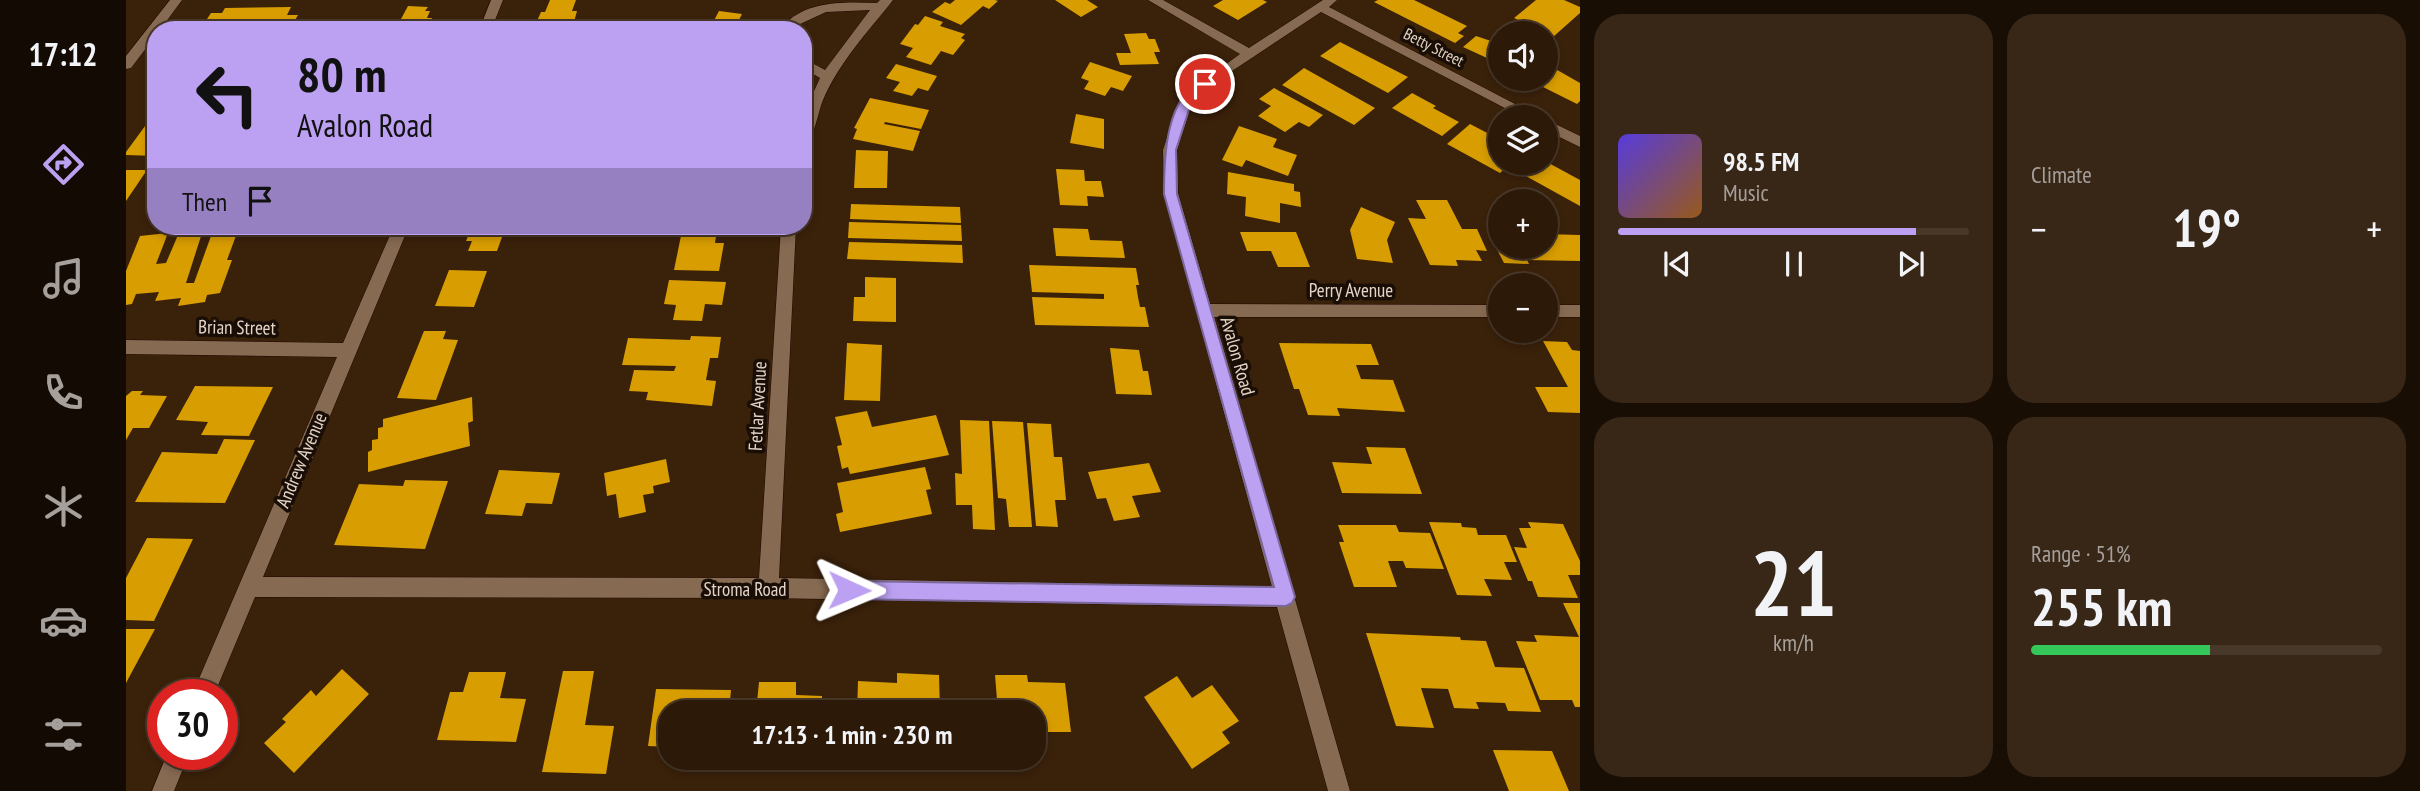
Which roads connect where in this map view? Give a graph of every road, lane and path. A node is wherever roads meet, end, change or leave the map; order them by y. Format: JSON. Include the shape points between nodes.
{"nodes":[{"id":1,"x":176,"y":0,"type":"edge"},
{"id":2,"x":497,"y":0,"type":"edge"},
{"id":3,"x":1154,"y":0,"type":"edge"},
{"id":4,"x":1325,"y":3,"type":"edge"},
{"id":5,"x":883,"y":4,"type":"edge"},
{"id":6,"x":160,"y":21,"type":"edge"},
{"id":7,"x":489,"y":21,"type":"edge"},
{"id":8,"x":795,"y":21,"type":"edge"},
{"id":9,"x":147,"y":38,"type":"edge"},
{"id":10,"x":1248,"y":53,"type":"junction"},
{"id":11,"x":126,"y":65,"type":"edge"},
{"id":12,"x":812,"y":67,"type":"edge"},
{"id":13,"x":828,"y":77,"type":"junction"},
{"id":14,"x":1511,"y":105,"type":"edge"},
{"id":15,"x":812,"y":112,"type":"edge"},
{"id":16,"x":1558,"y":131,"type":"edge"},
{"id":17,"x":1580,"y":142,"type":"edge"},
{"id":18,"x":397,"y":235,"type":"edge"},
{"id":19,"x":788,"y":235,"type":"edge"},
{"id":20,"x":1203,"y":310,"type":"junction"},
{"id":21,"x":1488,"y":311,"type":"edge"},
{"id":22,"x":1558,"y":311,"type":"edge"},
{"id":23,"x":1580,"y":311,"type":"edge"},
{"id":24,"x":126,"y":347,"type":"edge"},
{"id":25,"x":347,"y":350,"type":"junction"},
{"id":26,"x":247,"y":587,"type":"junction"},
{"id":27,"x":768,"y":588,"type":"junction"},
{"id":28,"x":1286,"y":597,"type":"junction"},
{"id":29,"x":210,"y":679,"type":"edge"},
{"id":30,"x":172,"y":770,"type":"edge"},
{"id":31,"x":163,"y":791,"type":"edge"},
{"id":32,"x":1339,"y":791,"type":"edge"}],
"edges":[{"from":1,"to":6,"type":"street"},
{"from":2,"to":7,"type":"street"},
{"from":3,"to":10,"type":"street"},
{"from":4,"to":10,"type":"street","name":"Avalon Road"},
{"from":4,"to":14,"type":"street","name":"Betty Street"},
{"from":5,"to":8,"type":"street","via":[[838,5],[811,11]]},
{"from":5,"to":13,"type":"street"},
{"from":9,"to":11,"type":"street"},
{"from":10,"to":20,"type":"street","name":"Avalon Road","via":[[1187,98],[1170,150],[1171,194]]},
{"from":12,"to":13,"type":"street"},
{"from":13,"to":15,"type":"street"},
{"from":16,"to":17,"type":"street"},
{"from":18,"to":25,"type":"street","name":"Andrew Avenue"},
{"from":19,"to":27,"type":"street","name":"Fetlar Avenue"},
{"from":20,"to":21,"type":"street","name":"Perry Avenue"},
{"from":20,"to":28,"type":"street","name":"Avalon Road"},
{"from":22,"to":23,"type":"street"},
{"from":24,"to":25,"type":"street","name":"Brian Street"},
{"from":25,"to":26,"type":"street","name":"Andrew Avenue"},
{"from":26,"to":27,"type":"street","name":"Stroma Road"},
{"from":26,"to":29,"type":"street","name":"Andrew Avenue"},
{"from":27,"to":28,"type":"street","name":"Stroma Road"},
{"from":28,"to":32,"type":"street","name":"Avalon Road"},
{"from":30,"to":31,"type":"street"}]}
